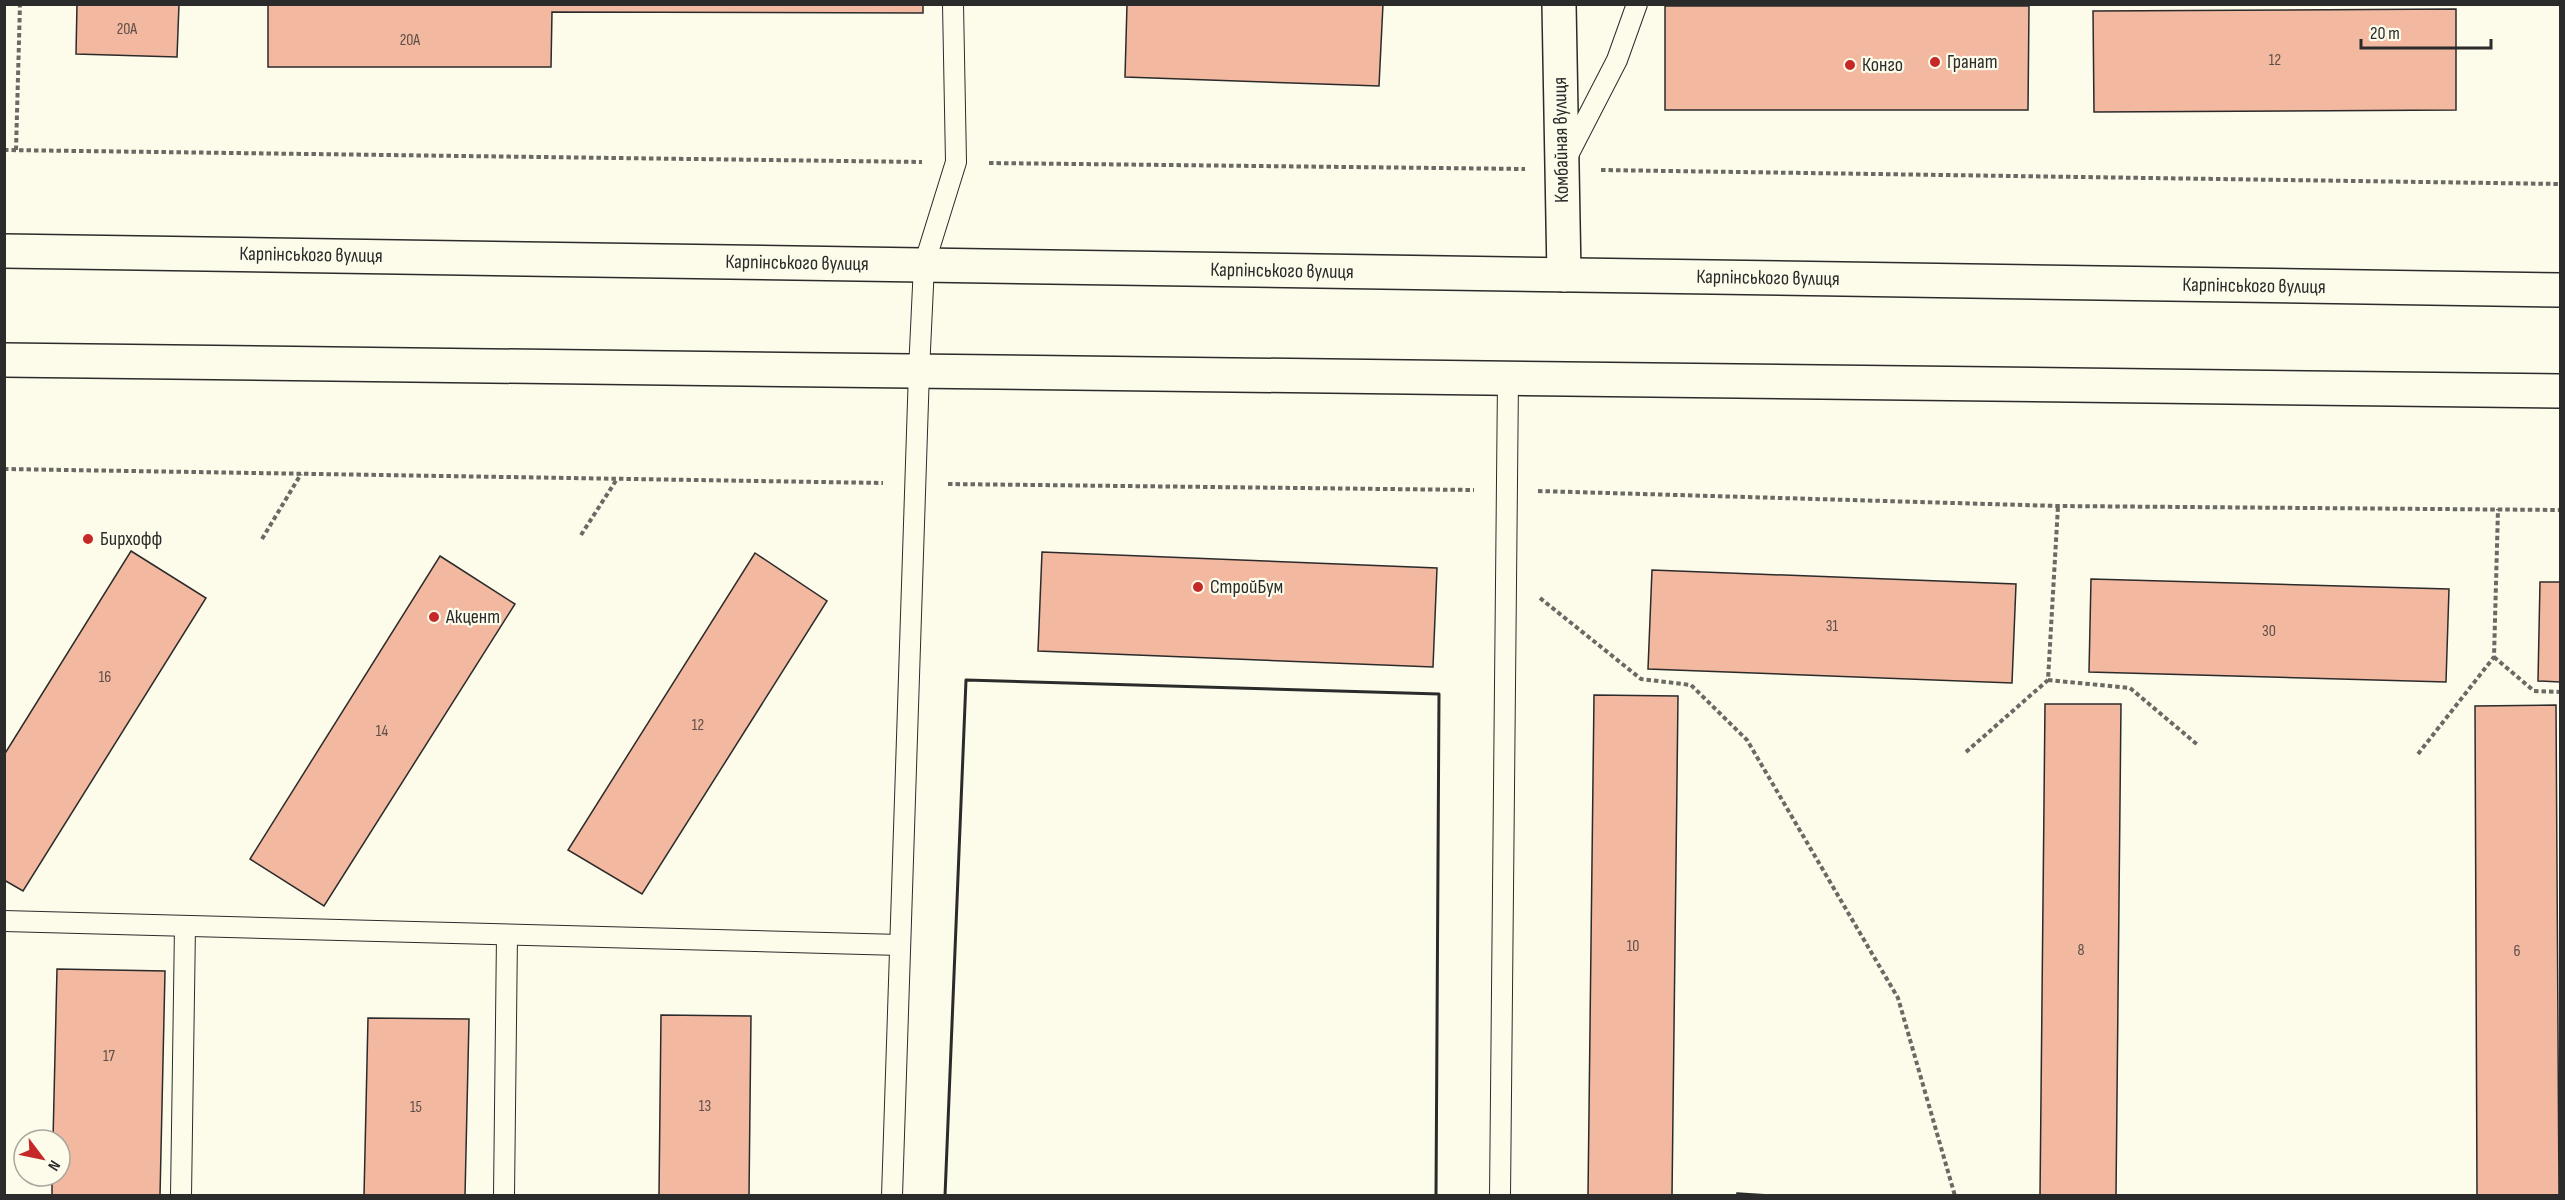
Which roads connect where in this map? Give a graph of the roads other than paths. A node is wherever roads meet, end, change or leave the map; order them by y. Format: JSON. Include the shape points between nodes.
{"nodes":[{"id":1,"x":952,"y":4,"type":"edge"},
{"id":2,"x":1559,"y":4,"type":"edge"},
{"id":3,"x":1637,"y":4,"type":"edge"},
{"id":4,"x":1561,"y":169,"type":"junction"},
{"id":5,"x":4,"y":251,"type":"edge"},
{"id":6,"x":924,"y":265,"type":"junction"},
{"id":7,"x":1564,"y":275,"type":"junction"},
{"id":8,"x":2560,"y":291,"type":"edge"},
{"id":9,"x":4,"y":360,"type":"edge"},
{"id":10,"x":919,"y":371,"type":"junction"},
{"id":11,"x":1508,"y":379,"type":"junction"},
{"id":12,"x":2560,"y":391,"type":"edge"},
{"id":13,"x":4,"y":921,"type":"edge"},
{"id":14,"x":185,"y":926,"type":"junction"},
{"id":15,"x":507,"y":934,"type":"junction"},
{"id":16,"x":900,"y":945,"type":"junction"},
{"id":17,"x":181,"y":1196,"type":"edge"},
{"id":18,"x":504,"y":1196,"type":"edge"},
{"id":19,"x":892,"y":1196,"type":"edge"},
{"id":20,"x":1500,"y":1196,"type":"edge"}],
"edges":[{"from":1,"to":6,"type":"lane","via":[[956,162]]},
{"from":2,"to":4,"type":"street","name":"Комбайная вулиця"},
{"from":3,"to":4,"type":"lane","via":[[1617,60]]},
{"from":4,"to":7,"type":"street","name":"Комбайная вулиця"},
{"from":5,"to":6,"type":"street","name":"Карпінського вулиця"},
{"from":6,"to":7,"type":"street","name":"Карпінського вулиця"},
{"from":6,"to":10,"type":"lane"},
{"from":7,"to":8,"type":"street","name":"Карпінського вулиця"},
{"from":9,"to":10,"type":"street"},
{"from":10,"to":11,"type":"street"},
{"from":10,"to":16,"type":"lane"},
{"from":11,"to":12,"type":"street"},
{"from":11,"to":20,"type":"lane"},
{"from":13,"to":14,"type":"lane"},
{"from":14,"to":15,"type":"lane"},
{"from":14,"to":17,"type":"lane"},
{"from":15,"to":16,"type":"lane"},
{"from":15,"to":18,"type":"lane"},
{"from":16,"to":19,"type":"lane"}]}
